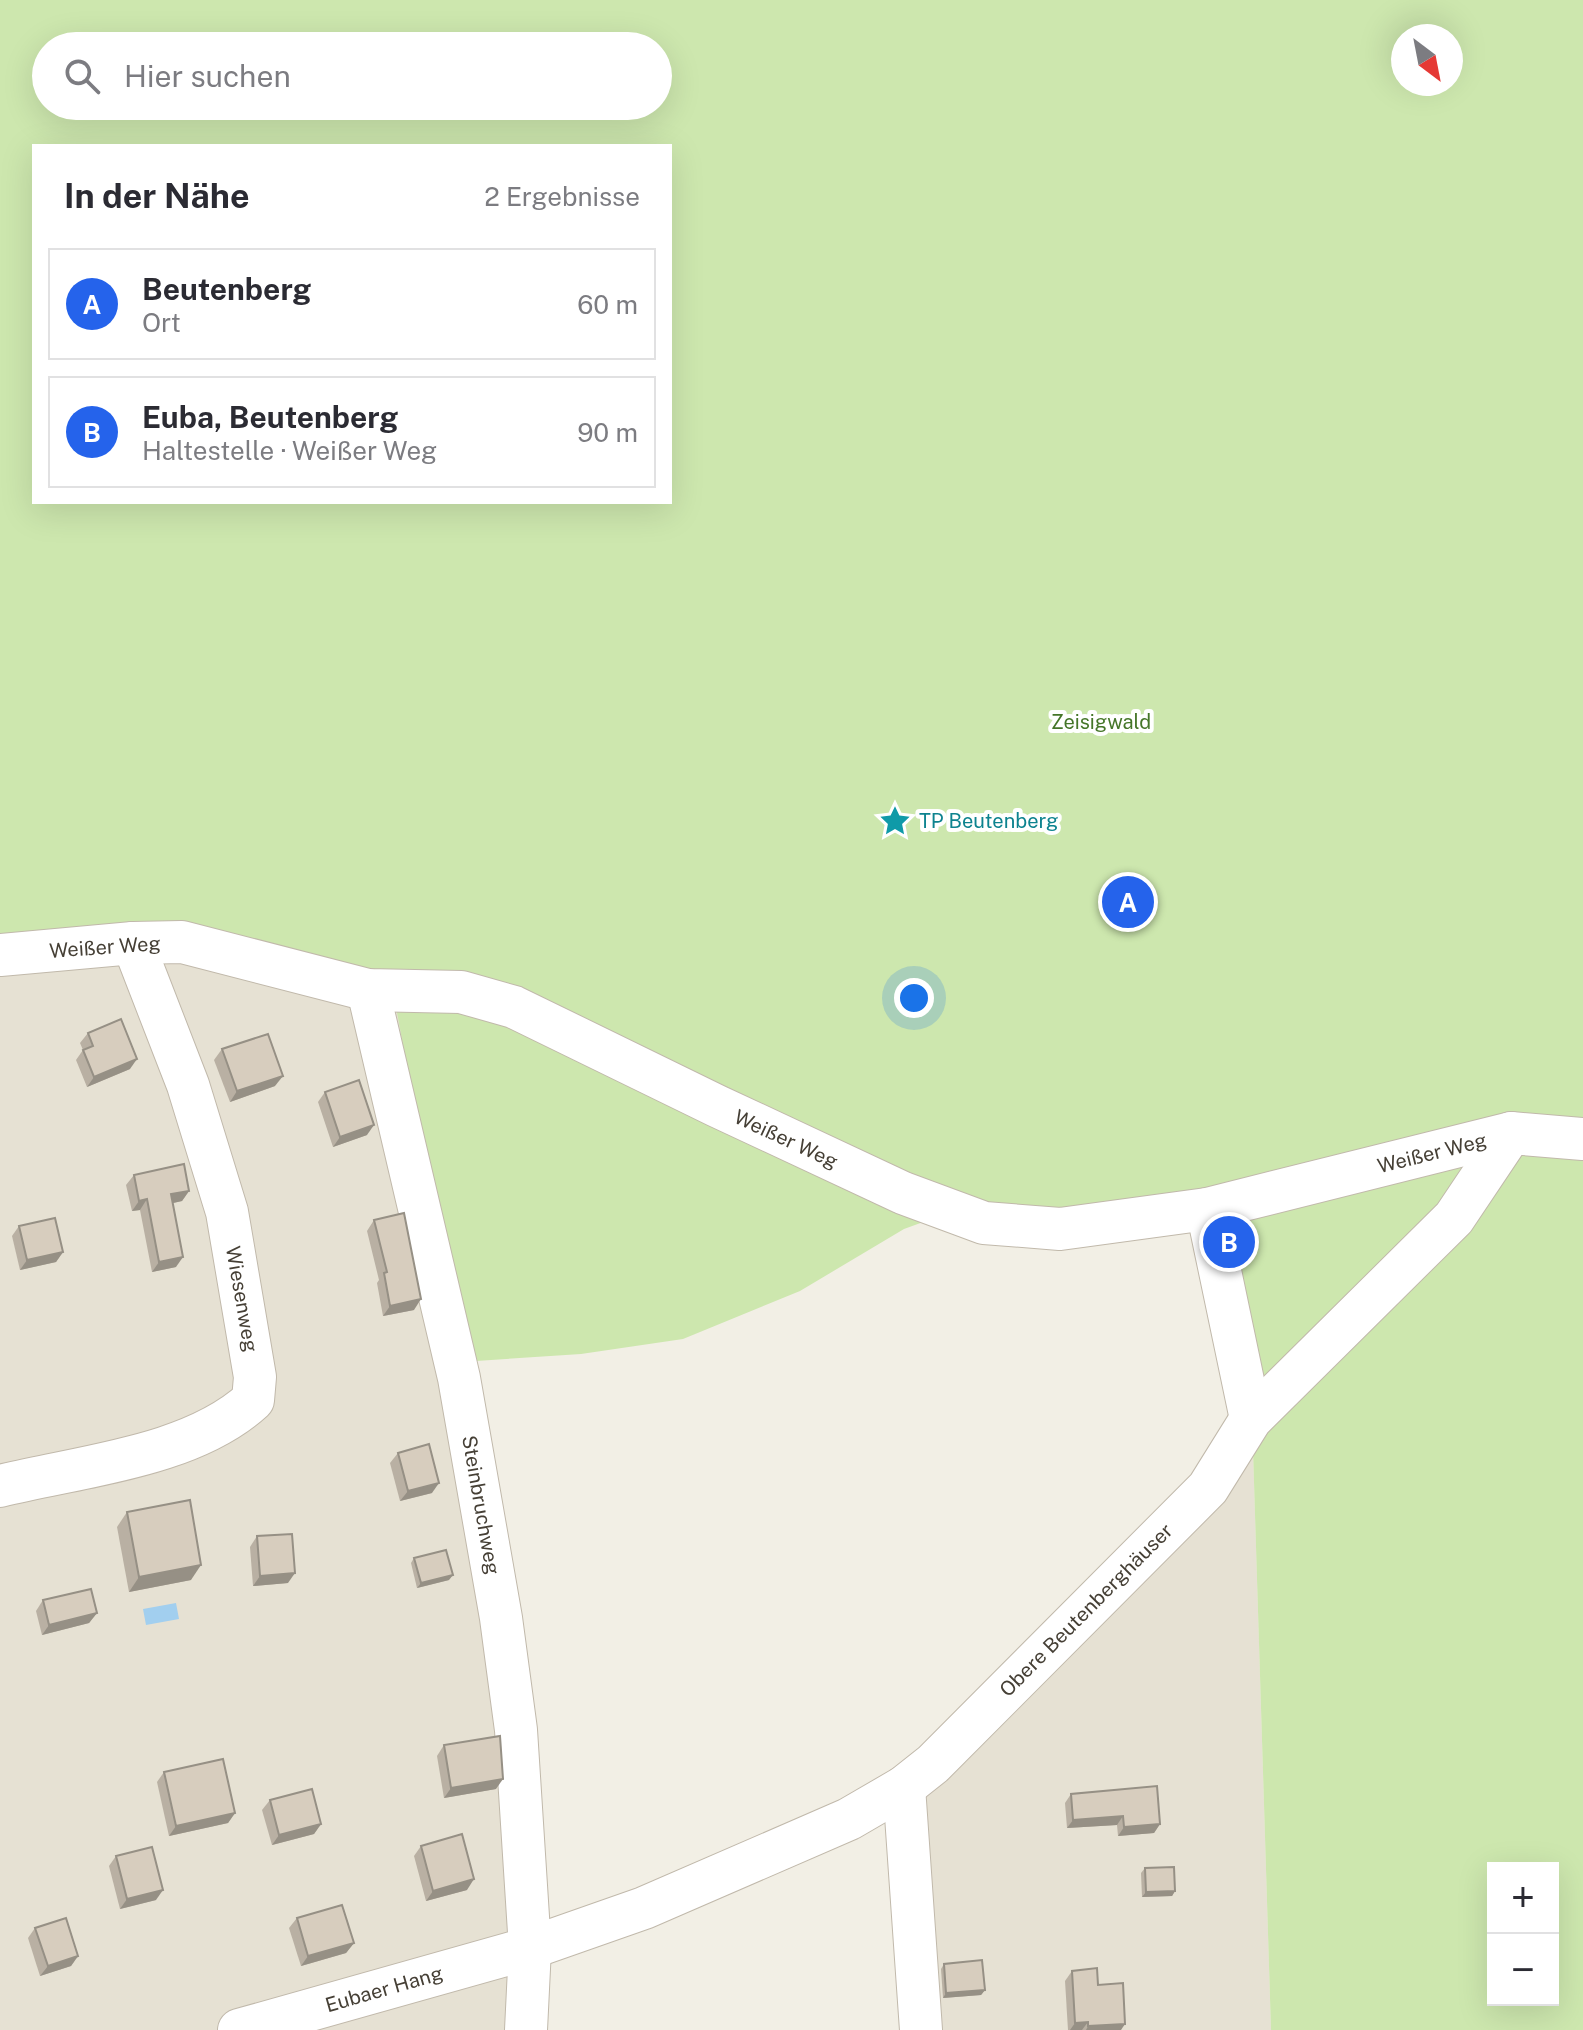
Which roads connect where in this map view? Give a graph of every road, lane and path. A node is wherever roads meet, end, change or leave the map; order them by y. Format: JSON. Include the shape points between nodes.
{"nodes":[{"id":1,"x":133,"y":943,"type":"junction"},
{"id":2,"x":0,"y":955,"type":"edge"},
{"id":3,"x":368,"y":990,"type":"junction"},
{"id":4,"x":1511,"y":1133,"type":"junction"},
{"id":5,"x":1583,"y":1139,"type":"edge"},
{"id":6,"x":1207,"y":1209,"type":"junction"},
{"id":7,"x":1251,"y":1419,"type":"junction"},
{"id":8,"x":0,"y":1486,"type":"edge"},
{"id":9,"x":904,"y":1787,"type":"junction"},
{"id":10,"x":530,"y":1948,"type":"junction"},
{"id":11,"x":239,"y":2030,"type":"edge"},
{"id":12,"x":526,"y":2030,"type":"edge"},
{"id":13,"x":921,"y":2030,"type":"edge"}],
"edges":[{"from":1,"to":2,"type":"street","name":"Weißer Weg"},
{"from":1,"to":3,"type":"street","name":"Weißer Weg","via":[[182,942]]},
{"from":1,"to":8,"type":"street","name":"Wiesenweg","via":[[188,1085],[227,1212],[255,1377],[253,1400],[236,1416],[158,1452]]},
{"from":3,"to":6,"type":"street","name":"Weißer Weg","via":[[461,992],[514,1007],[903,1193],[984,1223],[1060,1229]]},
{"from":3,"to":10,"type":"street","name":"Steinbruchweg","via":[[459,1378],[501,1618],[516,1730]]},
{"from":4,"to":5,"type":"street","name":"Weißer Weg"},
{"from":4,"to":6,"type":"street","name":"Weißer Weg"},
{"from":4,"to":7,"type":"street","name":"Obere Beutenberghäuser","via":[[1454,1218]]},
{"from":6,"to":7,"type":"street"},
{"from":7,"to":9,"type":"street","name":"Obere Beutenberghäuser","via":[[1208,1488]]},
{"from":9,"to":10,"type":"street","name":"Obere Beutenberghäuser","via":[[849,1819],[658,1902]]},
{"from":9,"to":13,"type":"street"},
{"from":10,"to":11,"type":"street","name":"Eubaer Hang"},
{"from":10,"to":12,"type":"street","name":"Steinbruchweg"}]}
